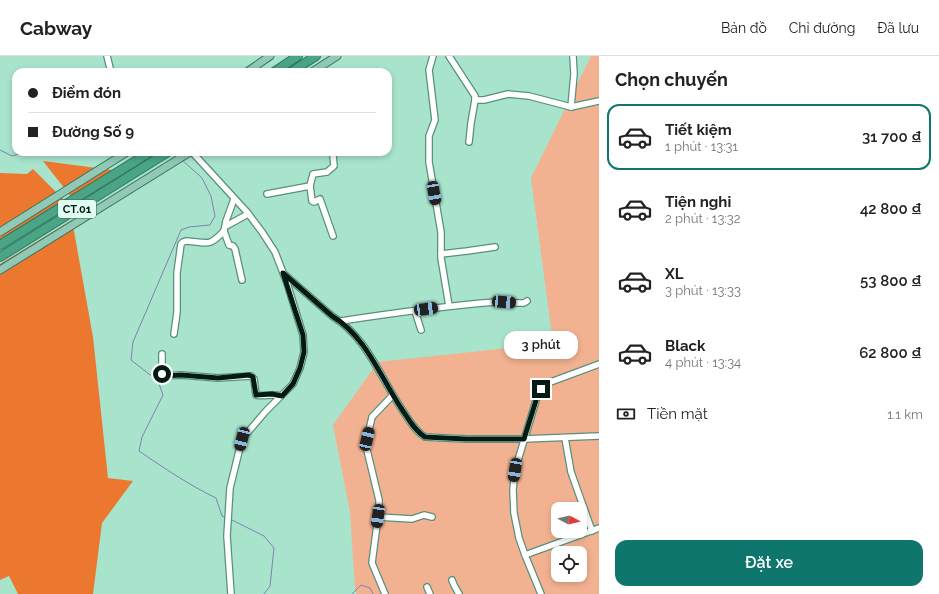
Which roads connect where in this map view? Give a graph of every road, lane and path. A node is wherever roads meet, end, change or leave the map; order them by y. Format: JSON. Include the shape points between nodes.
{"nodes":[{"id":1,"x":107,"y":56,"type":"edge"},
{"id":2,"x":270,"y":56,"type":"edge"},
{"id":3,"x":298,"y":56,"type":"edge"},
{"id":4,"x":316,"y":56,"type":"edge"},
{"id":5,"x":336,"y":56,"type":"edge"},
{"id":6,"x":433,"y":56,"type":"edge"},
{"id":7,"x":449,"y":56,"type":"edge"},
{"id":8,"x":572,"y":56,"type":"edge"},
{"id":9,"x":110,"y":68,"type":"edge"},
{"id":10,"x":253,"y":68,"type":"edge"},
{"id":11,"x":280,"y":68,"type":"edge"},
{"id":12,"x":297,"y":68,"type":"edge"},
{"id":13,"x":318,"y":68,"type":"edge"},
{"id":14,"x":475,"y":100,"type":"junction"},
{"id":15,"x":599,"y":101,"type":"edge"},
{"id":16,"x":571,"y":107,"type":"junction"},
{"id":17,"x":469,"y":142,"type":"dead end"},
{"id":18,"x":122,"y":156,"type":"edge"},
{"id":19,"x":143,"y":156,"type":"edge"},
{"id":20,"x":161,"y":156,"type":"edge"},
{"id":21,"x":183,"y":156,"type":"edge"},
{"id":22,"x":194,"y":156,"type":"edge"},
{"id":23,"x":333,"y":156,"type":"edge"},
{"id":24,"x":310,"y":186,"type":"junction"},
{"id":25,"x":268,"y":194,"type":"dead end"},
{"id":26,"x":234,"y":199,"type":"junction"},
{"id":27,"x":248,"y":214,"type":"junction"},
{"id":28,"x":228,"y":225,"type":"dead end"},
{"id":29,"x":224,"y":231,"type":"junction"},
{"id":30,"x":0,"y":232,"type":"edge"},
{"id":31,"x":333,"y":236,"type":"dead end"},
{"id":32,"x":0,"y":246,"type":"edge"},
{"id":33,"x":495,"y":247,"type":"dead end"},
{"id":34,"x":441,"y":254,"type":"junction"},
{"id":35,"x":0,"y":257,"type":"edge"},
{"id":36,"x":0,"y":270,"type":"edge"},
{"id":37,"x":283,"y":273,"type":"junction"},
{"id":38,"x":242,"y":280,"type":"dead end"},
{"id":39,"x":527,"y":301,"type":"dead end"},
{"id":40,"x":449,"y":306,"type":"junction"},
{"id":41,"x":415,"y":311,"type":"junction"},
{"id":42,"x":341,"y":321,"type":"junction"},
{"id":43,"x":420,"y":330,"type":"dead end"},
{"id":44,"x":174,"y":334,"type":"dead end"},
{"id":45,"x":162,"y":354,"type":"dead end"},
{"id":46,"x":599,"y":364,"type":"edge"},
{"id":47,"x":282,"y":396,"type":"junction"},
{"id":48,"x":392,"y":396,"type":"junction"},
{"id":49,"x":599,"y":436,"type":"edge"},
{"id":50,"x":565,"y":438,"type":"junction"},
{"id":51,"x":524,"y":439,"type":"junction"},
{"id":52,"x":378,"y":516,"type":"junction"},
{"id":53,"x":432,"y":517,"type":"dead end"},
{"id":54,"x":599,"y":528,"type":"edge"},
{"id":55,"x":592,"y":531,"type":"junction"},
{"id":56,"x":525,"y":555,"type":"junction"},
{"id":57,"x":452,"y":580,"type":"dead end"},
{"id":58,"x":427,"y":587,"type":"dead end"},
{"id":59,"x":231,"y":594,"type":"edge"},
{"id":60,"x":385,"y":594,"type":"edge"},
{"id":61,"x":430,"y":594,"type":"edge"},
{"id":62,"x":459,"y":594,"type":"edge"},
{"id":63,"x":541,"y":594,"type":"edge"}],
"edges":[{"from":1,"to":9,"type":"street"},
{"from":2,"to":10,"type":"main road"},
{"from":3,"to":11,"type":"highway"},
{"from":4,"to":12,"type":"highway"},
{"from":5,"to":13,"type":"main road"},
{"from":6,"to":34,"type":"street","via":[[429,70],[435,120],[429,136],[429,162]]},
{"from":7,"to":14,"type":"street","via":[[473,91]]},
{"from":8,"to":16,"type":"street","via":[[574,74]]},
{"from":14,"to":16,"type":"street","via":[[511,94]]},
{"from":14,"to":17,"type":"street"},
{"from":15,"to":16,"type":"street"},
{"from":18,"to":30,"type":"main road"},
{"from":19,"to":32,"type":"highway","number":"CT.01"},
{"from":20,"to":35,"type":"highway","number":"CT.01"},
{"from":21,"to":36,"type":"main road"},
{"from":22,"to":26,"type":"street"},
{"from":23,"to":24,"type":"street","via":[[334,166],[327,172],[313,174]]},
{"from":24,"to":25,"type":"street"},
{"from":24,"to":31,"type":"street","via":[[312,201],[320,199]]},
{"from":26,"to":27,"type":"street"},
{"from":26,"to":29,"type":"street"},
{"from":27,"to":28,"type":"street"},
{"from":27,"to":37,"type":"street","via":[[275,252]]},
{"from":29,"to":38,"type":"street","via":[[229,245],[235,249]]},
{"from":29,"to":44,"type":"street","via":[[212,242],[186,241],[181,244]]},
{"from":33,"to":34,"type":"street"},
{"from":34,"to":40,"type":"street"},
{"from":37,"to":42,"type":"street"},
{"from":37,"to":47,"type":"street","via":[[303,335],[304,352],[293,384]]},
{"from":39,"to":40,"type":"street"},
{"from":40,"to":41,"type":"street"},
{"from":41,"to":42,"type":"street"},
{"from":41,"to":43,"type":"street"},
{"from":42,"to":48,"type":"street","via":[[366,348]]},
{"from":45,"to":47,"type":"street","via":[[164,376],[218,378],[249,375],[253,377],[256,395]]},
{"from":46,"to":51,"type":"street","via":[[548,383],[541,389]]},
{"from":47,"to":59,"type":"street","via":[[242,439],[230,488],[227,526]]},
{"from":48,"to":51,"type":"street","via":[[409,421],[425,437]]},
{"from":48,"to":52,"type":"street","via":[[372,418],[367,439],[367,450],[379,500]]},
{"from":49,"to":50,"type":"street"},
{"from":50,"to":51,"type":"street"},
{"from":50,"to":55,"type":"street","via":[[571,472]]},
{"from":51,"to":56,"type":"street","via":[[515,470],[513,490],[516,525]]},
{"from":52,"to":53,"type":"street","via":[[412,519],[424,515]]},
{"from":52,"to":60,"type":"street","via":[[372,563]]},
{"from":54,"to":55,"type":"street"},
{"from":55,"to":56,"type":"street"},
{"from":56,"to":63,"type":"street"},
{"from":57,"to":62,"type":"street"},
{"from":58,"to":61,"type":"street"}]}
